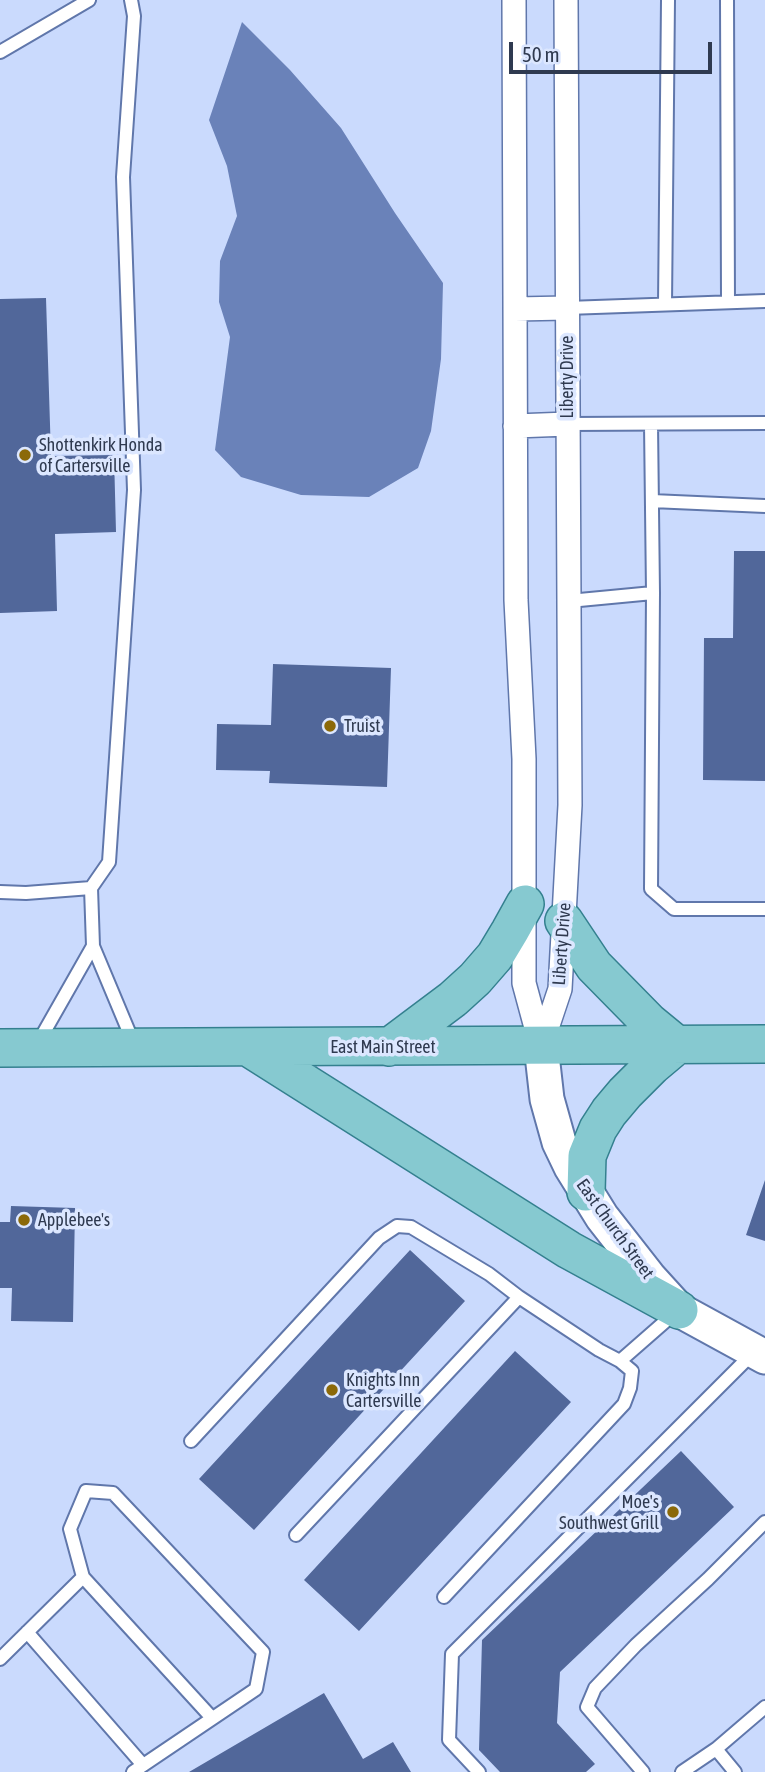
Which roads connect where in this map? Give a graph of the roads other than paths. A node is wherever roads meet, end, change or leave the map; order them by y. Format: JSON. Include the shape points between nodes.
{"nodes":[{"id":1,"x":89,"y":0,"type":"edge"},
{"id":2,"x":131,"y":0,"type":"edge"},
{"id":3,"x":514,"y":0,"type":"edge"},
{"id":4,"x":566,"y":0,"type":"edge"},
{"id":5,"x":668,"y":0,"type":"edge"},
{"id":6,"x":727,"y":0,"type":"edge"},
{"id":7,"x":0,"y":52,"type":"edge"},
{"id":8,"x":765,"y":301,"type":"edge"},
{"id":9,"x":728,"y":302,"type":"junction"},
{"id":10,"x":665,"y":304,"type":"junction"},
{"id":11,"x":567,"y":308,"type":"junction"},
{"id":12,"x":515,"y":309,"type":"junction"},
{"id":13,"x":765,"y":423,"type":"edge"},
{"id":14,"x":568,"y":424,"type":"junction"},
{"id":15,"x":651,"y":424,"type":"junction"},
{"id":16,"x":515,"y":426,"type":"junction"},
{"id":17,"x":652,"y":501,"type":"junction"},
{"id":18,"x":765,"y":506,"type":"edge"},
{"id":19,"x":653,"y":593,"type":"junction"},
{"id":20,"x":569,"y":601,"type":"junction"},
{"id":21,"x":91,"y":888,"type":"junction"},
{"id":22,"x":0,"y":892,"type":"edge"},
{"id":23,"x":525,"y":904,"type":"junction"},
{"id":24,"x":765,"y":909,"type":"edge"},
{"id":25,"x":564,"y":920,"type":"junction"},
{"id":26,"x":93,"y":946,"type":"junction"},
{"id":27,"x":677,"y":1045,"type":"junction"},
{"id":28,"x":765,"y":1045,"type":"edge"},
{"id":29,"x":541,"y":1046,"type":"junction"},
{"id":30,"x":136,"y":1047,"type":"junction"},
{"id":31,"x":248,"y":1047,"type":"junction"},
{"id":32,"x":389,"y":1047,"type":"junction"},
{"id":33,"x":18,"y":1048,"type":"edge"},
{"id":34,"x":586,"y":1192,"type":"junction"},
{"id":35,"x":519,"y":1297,"type":"junction"},
{"id":36,"x":679,"y":1310,"type":"junction"},
{"id":37,"x":760,"y":1354,"type":"edge"},
{"id":38,"x":620,"y":1360,"type":"junction"},
{"id":39,"x":191,"y":1441,"type":"dead end"},
{"id":40,"x":765,"y":1522,"type":"edge"},
{"id":41,"x":296,"y":1535,"type":"dead end"},
{"id":42,"x":83,"y":1577,"type":"junction"},
{"id":43,"x":444,"y":1597,"type":"dead end"},
{"id":44,"x":27,"y":1632,"type":"junction"},
{"id":45,"x":0,"y":1659,"type":"edge"},
{"id":46,"x":765,"y":1707,"type":"edge"},
{"id":47,"x":212,"y":1718,"type":"junction"},
{"id":48,"x":716,"y":1749,"type":"junction"},
{"id":49,"x":138,"y":1769,"type":"edge"},
{"id":50,"x":479,"y":1772,"type":"edge"},
{"id":51,"x":643,"y":1772,"type":"edge"},
{"id":52,"x":682,"y":1772,"type":"edge"},
{"id":53,"x":735,"y":1772,"type":"edge"}],
"edges":[{"from":1,"to":7,"type":"lane"},
{"from":2,"to":21,"type":"lane","via":[[134,16],[122,177],[134,490],[109,862]]},
{"from":3,"to":12,"type":"street","name":"Liberty Drive"},
{"from":4,"to":11,"type":"street","name":"Liberty Drive"},
{"from":5,"to":10,"type":"lane"},
{"from":6,"to":9,"type":"lane"},
{"from":8,"to":9,"type":"lane"},
{"from":9,"to":10,"type":"lane"},
{"from":10,"to":11,"type":"lane"},
{"from":11,"to":12,"type":"street"},
{"from":11,"to":14,"type":"street","name":"Liberty Drive"},
{"from":12,"to":16,"type":"street","name":"Liberty Drive"},
{"from":13,"to":15,"type":"lane"},
{"from":14,"to":15,"type":"lane"},
{"from":14,"to":16,"type":"street"},
{"from":14,"to":20,"type":"street","name":"Liberty Drive"},
{"from":15,"to":17,"type":"lane"},
{"from":16,"to":23,"type":"street","name":"Liberty Drive"},
{"from":17,"to":18,"type":"lane"},
{"from":17,"to":19,"type":"lane"},
{"from":19,"to":20,"type":"lane"},
{"from":19,"to":24,"type":"lane","via":[[651,889],[674,909]]},
{"from":20,"to":25,"type":"street","name":"Liberty Drive","via":[[570,805]]},
{"from":21,"to":22,"type":"lane"},
{"from":21,"to":26,"type":"lane"},
{"from":23,"to":29,"type":"street","name":"Liberty Drive","via":[[524,982]]},
{"from":23,"to":32,"type":"main road","via":[[495,956],[474,979]]},
{"from":25,"to":27,"type":"main road","via":[[594,966]]},
{"from":25,"to":29,"type":"street","name":"Liberty Drive","via":[[560,989]]},
{"from":26,"to":30,"type":"lane"},
{"from":26,"to":33,"type":"lane"},
{"from":27,"to":28,"type":"main road","name":"East Main Street"},
{"from":27,"to":29,"type":"main road","name":"East Main Street"},
{"from":27,"to":34,"type":"main road","via":[[625,1093],[598,1129],[587,1156]]},
{"from":29,"to":32,"type":"main road","name":"East Main Street"},
{"from":29,"to":34,"type":"main road","name":"East Church Street","via":[[552,1121]]},
{"from":30,"to":31,"type":"main road","name":"East Main Street"},
{"from":30,"to":33,"type":"main road","name":"East Main Street"},
{"from":31,"to":32,"type":"main road","name":"East Main Street"},
{"from":31,"to":36,"type":"main road","via":[[569,1250]]},
{"from":34,"to":36,"type":"main road","name":"East Church Street","via":[[621,1243]]},
{"from":35,"to":38,"type":"lane"},
{"from":35,"to":39,"type":"lane","via":[[411,1227],[397,1226],[379,1238]]},
{"from":35,"to":41,"type":"lane"},
{"from":36,"to":37,"type":"main road","name":"East Church Street"},
{"from":36,"to":38,"type":"lane"},
{"from":37,"to":50,"type":"lane","via":[[452,1654],[449,1740]]},
{"from":38,"to":43,"type":"lane","via":[[632,1371],[624,1404]]},
{"from":40,"to":51,"type":"lane","via":[[595,1688],[587,1707]]},
{"from":42,"to":44,"type":"lane"},
{"from":42,"to":47,"type":"lane"},
{"from":42,"to":47,"type":"lane","via":[[70,1529],[86,1491],[113,1493],[263,1652],[256,1689]]},
{"from":44,"to":45,"type":"lane"},
{"from":44,"to":49,"type":"lane"},
{"from":46,"to":48,"type":"lane"},
{"from":47,"to":49,"type":"lane"},
{"from":48,"to":52,"type":"lane"},
{"from":48,"to":53,"type":"lane"}]}
